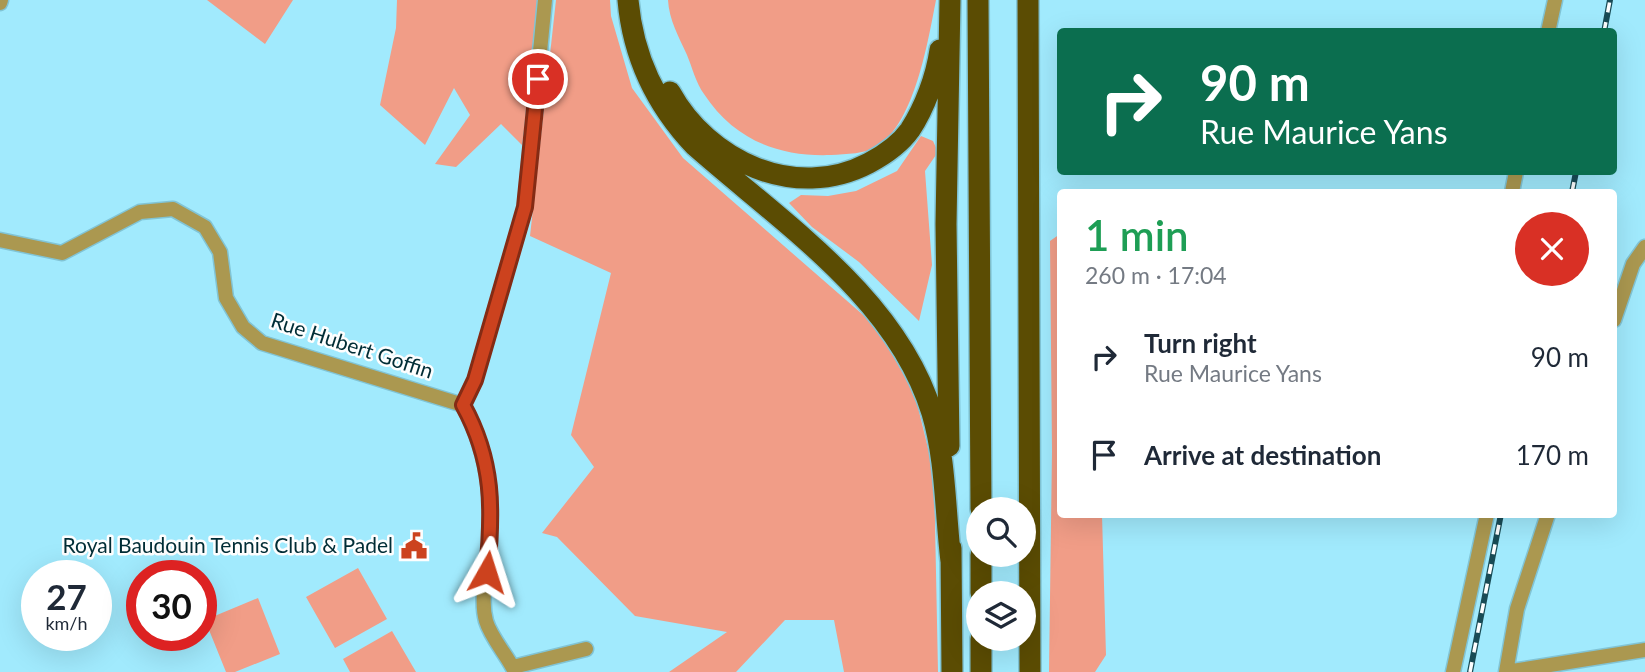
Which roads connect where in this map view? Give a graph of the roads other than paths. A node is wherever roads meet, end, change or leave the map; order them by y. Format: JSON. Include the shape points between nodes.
{"nodes":[{"id":1,"x":545,"y":0,"type":"edge"},
{"id":2,"x":628,"y":0,"type":"edge"},
{"id":3,"x":642,"y":0,"type":"edge"},
{"id":4,"x":948,"y":0,"type":"edge"},
{"id":5,"x":978,"y":0,"type":"edge"},
{"id":6,"x":1028,"y":0,"type":"edge"},
{"id":7,"x":1555,"y":0,"type":"edge"},
{"id":8,"x":1549,"y":28,"type":"edge"},
{"id":9,"x":0,"y":240,"type":"edge"},
{"id":10,"x":1645,"y":247,"type":"edge"},
{"id":11,"x":1617,"y":311,"type":"edge"},
{"id":12,"x":463,"y":405,"type":"junction"},
{"id":13,"x":981,"y":497,"type":"edge"},
{"id":14,"x":1487,"y":518,"type":"edge"},
{"id":15,"x":1547,"y":518,"type":"edge"},
{"id":16,"x":951,"y":561,"type":"junction"},
{"id":17,"x":586,"y":649,"type":"dead end"},
{"id":18,"x":1645,"y":650,"type":"edge"},
{"id":19,"x":981,"y":651,"type":"edge"},
{"id":20,"x":514,"y":670,"type":"edge"},
{"id":21,"x":952,"y":672,"type":"edge"},
{"id":22,"x":981,"y":672,"type":"edge"},
{"id":23,"x":1031,"y":672,"type":"edge"},
{"id":24,"x":1453,"y":672,"type":"edge"},
{"id":25,"x":1506,"y":672,"type":"edge"}],
"edges":[{"from":1,"to":12,"type":"street","via":[[525,207],[475,380]]},
{"from":2,"to":16,"type":"highway","via":[[648,78],[675,124],[844,276],[876,309],[914,363],[933,416],[943,464]]},
{"from":3,"to":4,"type":"highway","via":[[653,55],[677,104],[709,140],[733,158],[796,179],[859,169],[878,159],[909,131],[931,88]]},
{"from":4,"to":16,"type":"highway"},
{"from":5,"to":13,"type":"highway"},
{"from":6,"to":23,"type":"highway"},
{"from":7,"to":8,"type":"street"},
{"from":9,"to":12,"type":"street","name":"Rue Hubert Goffin","via":[[62,253],[140,212],[173,209],[205,227],[220,252],[226,298],[243,327],[262,343]]},
{"from":10,"to":11,"type":"street","via":[[1633,264]]},
{"from":12,"to":20,"type":"street","via":[[479,434],[489,476],[492,521],[486,622]]},
{"from":14,"to":24,"type":"street"},
{"from":15,"to":25,"type":"street","via":[[1517,609]]},
{"from":16,"to":21,"type":"highway"},
{"from":17,"to":20,"type":"street"},
{"from":18,"to":25,"type":"street"},
{"from":19,"to":22,"type":"highway"}]}
